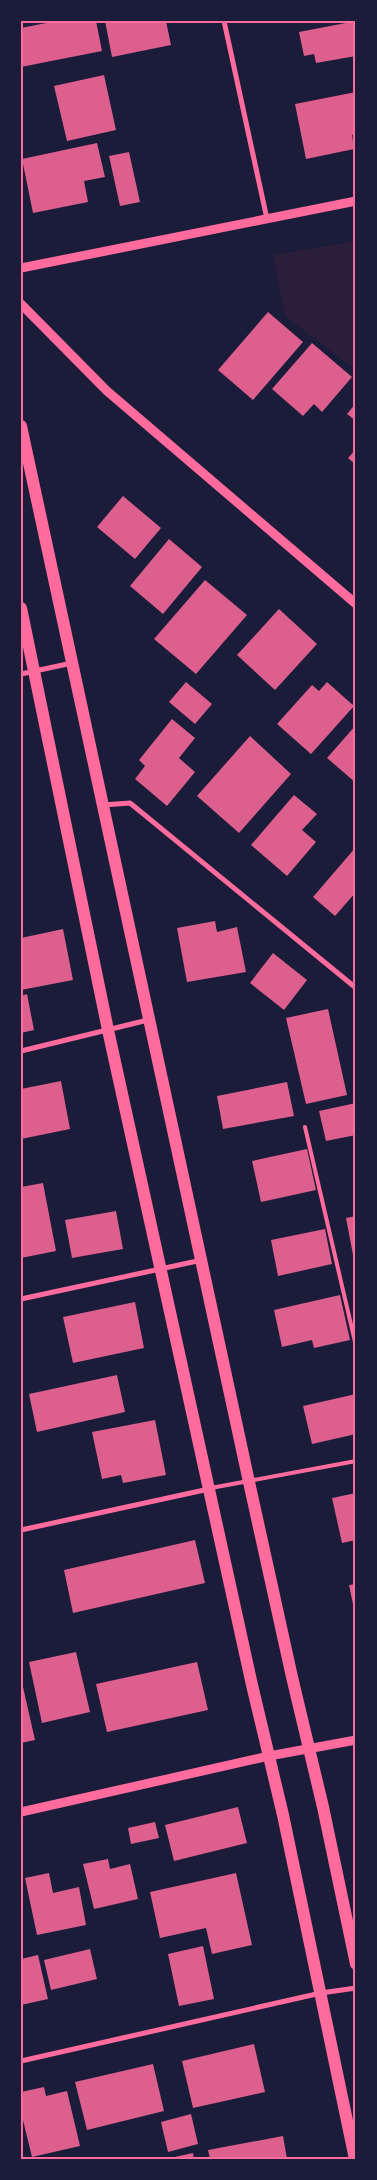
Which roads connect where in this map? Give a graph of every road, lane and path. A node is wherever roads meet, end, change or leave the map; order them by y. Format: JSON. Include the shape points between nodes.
{"nodes":[{"id":1,"x":224,"y":21,"type":"edge"},
{"id":2,"x":356,"y":201,"type":"edge"},
{"id":3,"x":267,"y":219,"type":"junction"},
{"id":4,"x":21,"y":268,"type":"edge"},
{"id":5,"x":21,"y":304,"type":"edge"},
{"id":6,"x":21,"y":426,"type":"edge"},
{"id":7,"x":356,"y":604,"type":"edge"},
{"id":8,"x":21,"y":608,"type":"edge"},
{"id":9,"x":74,"y":663,"type":"junction"},
{"id":10,"x":34,"y":671,"type":"junction"},
{"id":11,"x":21,"y":674,"type":"edge"},
{"id":12,"x":102,"y":805,"type":"junction"},
{"id":13,"x":356,"y":988,"type":"edge"},
{"id":14,"x":148,"y":1020,"type":"junction"},
{"id":15,"x":108,"y":1030,"type":"junction"},
{"id":16,"x":21,"y":1051,"type":"edge"},
{"id":17,"x":305,"y":1127,"type":"dead end"},
{"id":18,"x":202,"y":1260,"type":"junction"},
{"id":19,"x":160,"y":1269,"type":"junction"},
{"id":20,"x":21,"y":1299,"type":"edge"},
{"id":21,"x":356,"y":1346,"type":"edge"},
{"id":22,"x":356,"y":1460,"type":"edge"},
{"id":23,"x":249,"y":1482,"type":"junction"},
{"id":24,"x":209,"y":1488,"type":"junction"},
{"id":25,"x":21,"y":1530,"type":"edge"},
{"id":26,"x":356,"y":1740,"type":"edge"},
{"id":27,"x":310,"y":1748,"type":"junction"},
{"id":28,"x":269,"y":1756,"type":"junction"},
{"id":29,"x":21,"y":1812,"type":"edge"},
{"id":30,"x":356,"y":1964,"type":"edge"},
{"id":31,"x":356,"y":1988,"type":"edge"},
{"id":32,"x":321,"y":1993,"type":"junction"},
{"id":33,"x":21,"y":2061,"type":"edge"},
{"id":34,"x":355,"y":2159,"type":"edge"}],
"edges":[{"from":1,"to":3,"type":"street"},
{"from":2,"to":3,"type":"street"},
{"from":3,"to":4,"type":"street"},
{"from":5,"to":7,"type":"street","via":[[107,391]]},
{"from":6,"to":9,"type":"main road"},
{"from":8,"to":10,"type":"main road"},
{"from":9,"to":10,"type":"street"},
{"from":9,"to":12,"type":"main road"},
{"from":10,"to":11,"type":"street"},
{"from":10,"to":15,"type":"main road"},
{"from":12,"to":13,"type":"street","via":[[130,803]]},
{"from":12,"to":14,"type":"main road"},
{"from":14,"to":15,"type":"street"},
{"from":14,"to":18,"type":"main road"},
{"from":15,"to":16,"type":"street"},
{"from":15,"to":19,"type":"main road"},
{"from":17,"to":21,"type":"lane"},
{"from":18,"to":19,"type":"street"},
{"from":18,"to":23,"type":"main road"},
{"from":19,"to":20,"type":"street"},
{"from":19,"to":24,"type":"main road"},
{"from":22,"to":23,"type":"lane"},
{"from":23,"to":24,"type":"lane"},
{"from":23,"to":27,"type":"main road"},
{"from":24,"to":25,"type":"street"},
{"from":24,"to":28,"type":"main road"},
{"from":26,"to":27,"type":"street"},
{"from":27,"to":28,"type":"street"},
{"from":27,"to":30,"type":"main road"},
{"from":28,"to":29,"type":"street"},
{"from":28,"to":32,"type":"main road"},
{"from":31,"to":32,"type":"street"},
{"from":32,"to":33,"type":"street"},
{"from":32,"to":34,"type":"main road"}]}
